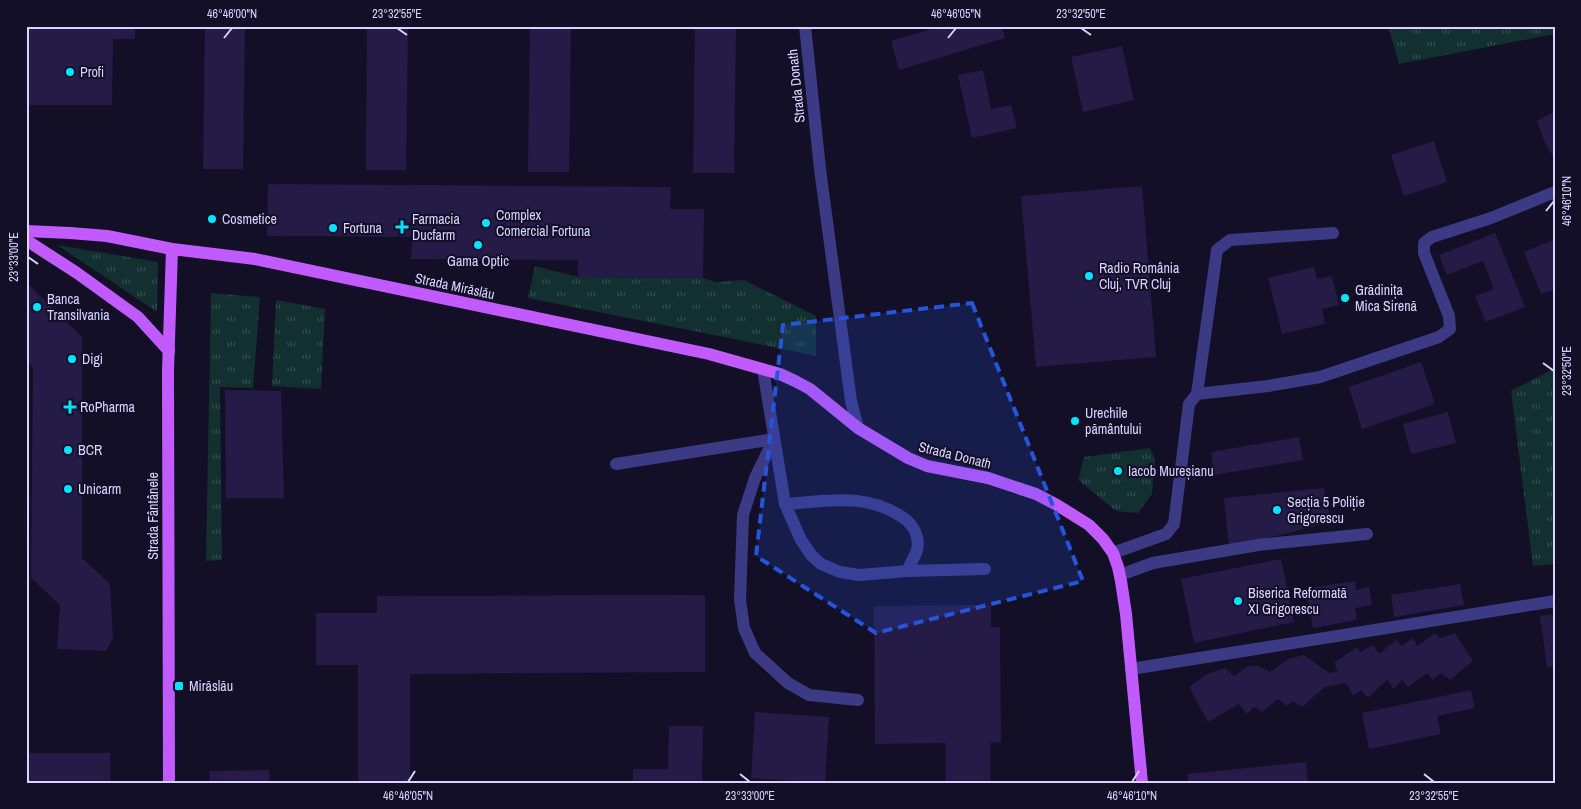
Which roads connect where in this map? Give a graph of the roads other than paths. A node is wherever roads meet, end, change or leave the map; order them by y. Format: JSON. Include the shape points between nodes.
{"nodes":[{"id":1,"x":805,"y":26,"type":"edge"},
{"id":2,"x":1555,"y":192,"type":"edge"},
{"id":3,"x":26,"y":231,"type":"edge"},
{"id":4,"x":1333,"y":233,"type":"dead end"},
{"id":5,"x":26,"y":240,"type":"edge"},
{"id":6,"x":172,"y":249,"type":"junction"},
{"id":7,"x":169,"y":351,"type":"junction"},
{"id":8,"x":763,"y":369,"type":"junction"},
{"id":9,"x":1197,"y":394,"type":"junction"},
{"id":10,"x":858,"y":428,"type":"junction"},
{"id":11,"x":774,"y":439,"type":"junction"},
{"id":12,"x":616,"y":464,"type":"dead end"},
{"id":13,"x":786,"y":504,"type":"junction"},
{"id":14,"x":1366,"y":534,"type":"dead end"},
{"id":15,"x":1113,"y":554,"type":"junction"},
{"id":16,"x":985,"y":568,"type":"dead end"},
{"id":17,"x":907,"y":571,"type":"junction"},
{"id":18,"x":1120,"y":575,"type":"junction"},
{"id":19,"x":1555,"y":601,"type":"edge"},
{"id":20,"x":1131,"y":669,"type":"junction"},
{"id":21,"x":858,"y":700,"type":"dead end"},
{"id":22,"x":169,"y":783,"type":"edge"},
{"id":23,"x":1142,"y":783,"type":"edge"}],
"edges":[{"from":1,"to":10,"type":"street","name":"Strada Donath","via":[[820,169],[851,401]]},
{"from":2,"to":9,"type":"street","via":[[1432,237],[1424,243],[1424,253],[1449,316],[1450,329],[1439,337],[1320,377]]},
{"from":3,"to":6,"type":"main road","name":"Strada Mirăslău","via":[[107,236]]},
{"from":4,"to":9,"type":"street","via":[[1230,240],[1217,250]]},
{"from":5,"to":7,"type":"main road","via":[[138,317]]},
{"from":6,"to":7,"type":"main road","name":"Strada Fântânele"},
{"from":6,"to":8,"type":"main road","name":"Strada Mirăslău","via":[[255,259],[709,354]]},
{"from":7,"to":22,"type":"main road","name":"Strada Fântânele"},
{"from":8,"to":10,"type":"main road","name":"Strada Mirăslău","via":[[810,389]]},
{"from":8,"to":11,"type":"street"},
{"from":9,"to":15,"type":"street","via":[[1189,404],[1174,524],[1166,534]]},
{"from":10,"to":15,"type":"main road","name":"Strada Donath","via":[[920,464],[988,478],[1036,494],[1090,525]]},
{"from":11,"to":12,"type":"street"},
{"from":11,"to":13,"type":"street"},
{"from":11,"to":21,"type":"street","via":[[755,478],[743,515],[740,600],[744,628],[755,652],[788,684],[809,695]]},
{"from":13,"to":17,"type":"street","via":[[801,540],[821,564],[840,572],[859,574]]},
{"from":13,"to":17,"type":"street","via":[[856,500],[895,511],[911,524],[918,536],[917,549]]},
{"from":14,"to":18,"type":"street","via":[[1239,548],[1153,563]]},
{"from":15,"to":18,"type":"main road","name":"Strada Donath"},
{"from":16,"to":17,"type":"street"},
{"from":18,"to":20,"type":"main road","name":"Strada Donath"},
{"from":19,"to":20,"type":"street"},
{"from":20,"to":23,"type":"main road","name":"Strada Donath"}]}
